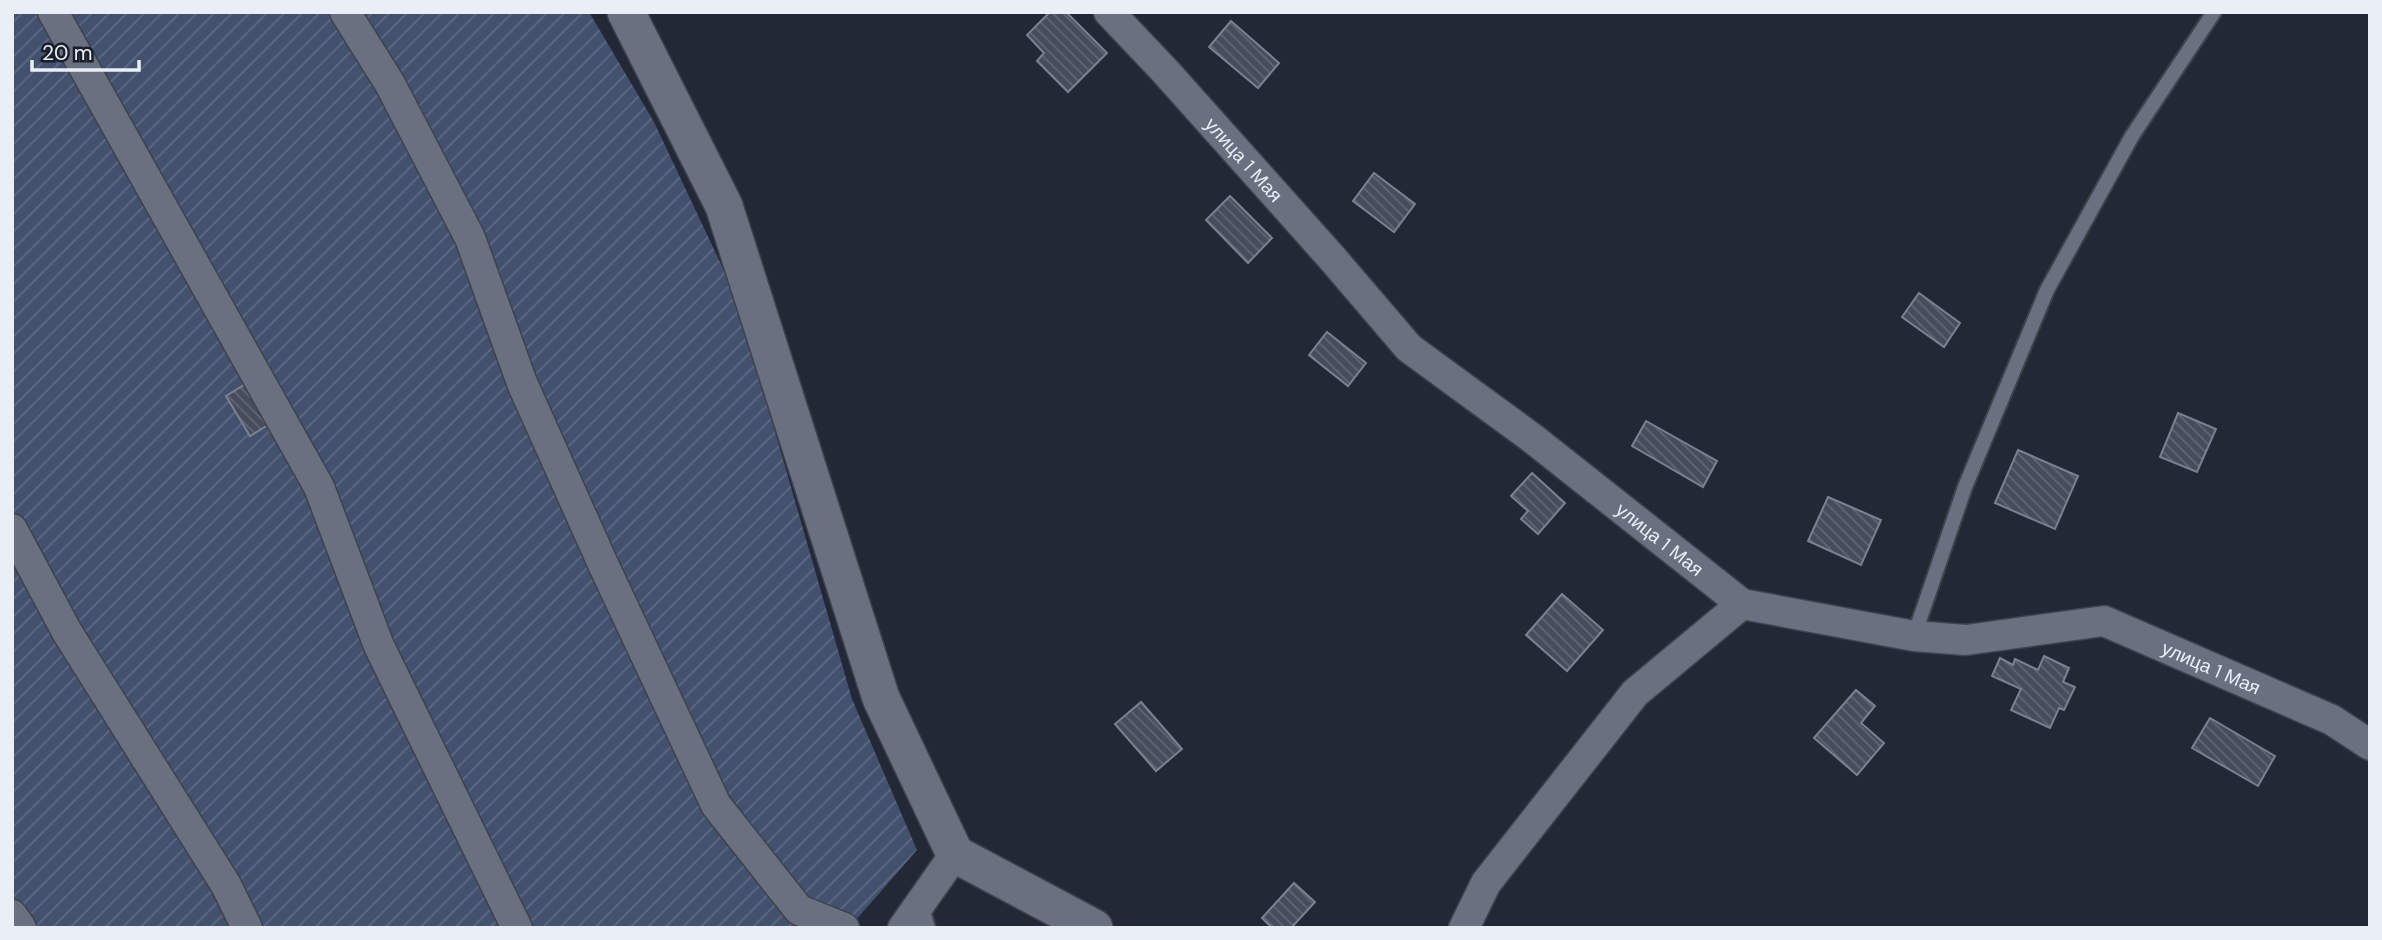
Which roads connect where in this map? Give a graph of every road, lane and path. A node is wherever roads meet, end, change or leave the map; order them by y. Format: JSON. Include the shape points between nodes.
{"nodes":[{"id":1,"x":53,"y":12,"type":"edge"},
{"id":2,"x":345,"y":12,"type":"edge"},
{"id":3,"x":626,"y":12,"type":"edge"},
{"id":4,"x":1109,"y":12,"type":"edge"},
{"id":5,"x":2214,"y":12,"type":"edge"},
{"id":6,"x":12,"y":529,"type":"edge"},
{"id":7,"x":1742,"y":604,"type":"junction"},
{"id":8,"x":1914,"y":636,"type":"junction"},
{"id":9,"x":2370,"y":746,"type":"edge"},
{"id":10,"x":955,"y":854,"type":"junction"},
{"id":11,"x":12,"y":915,"type":"edge"},
{"id":12,"x":924,"y":915,"type":"edge"},
{"id":13,"x":21,"y":928,"type":"edge"},
{"id":14,"x":247,"y":928,"type":"edge"},
{"id":15,"x":517,"y":928,"type":"edge"},
{"id":16,"x":844,"y":928,"type":"edge"},
{"id":17,"x":903,"y":928,"type":"edge"},
{"id":18,"x":1094,"y":928,"type":"edge"},
{"id":19,"x":1464,"y":928,"type":"edge"}],
"edges":[{"from":1,"to":15,"type":"street","via":[[319,487],[379,646]]},
{"from":2,"to":16,"type":"street","via":[[390,84],[470,238],[522,383],[716,805],[799,910]]},
{"from":3,"to":10,"type":"street","via":[[724,206],[881,698]]},
{"from":4,"to":7,"type":"street","name":"улица 1 Мая","via":[[1409,348]]},
{"from":5,"to":8,"type":"lane","via":[[2132,136],[2047,290],[1965,487]]},
{"from":6,"to":14,"type":"street","via":[[67,632],[226,885]]},
{"from":7,"to":8,"type":"street","name":"улица 1 Мая"},
{"from":7,"to":19,"type":"street","via":[[1635,693],[1486,883]]},
{"from":8,"to":9,"type":"street","name":"улица 1 Мая","via":[[1966,640],[2104,621],[2332,720]]},
{"from":10,"to":12,"type":"street"},
{"from":10,"to":18,"type":"street"},
{"from":11,"to":13,"type":"street"},
{"from":12,"to":17,"type":"street"}]}
